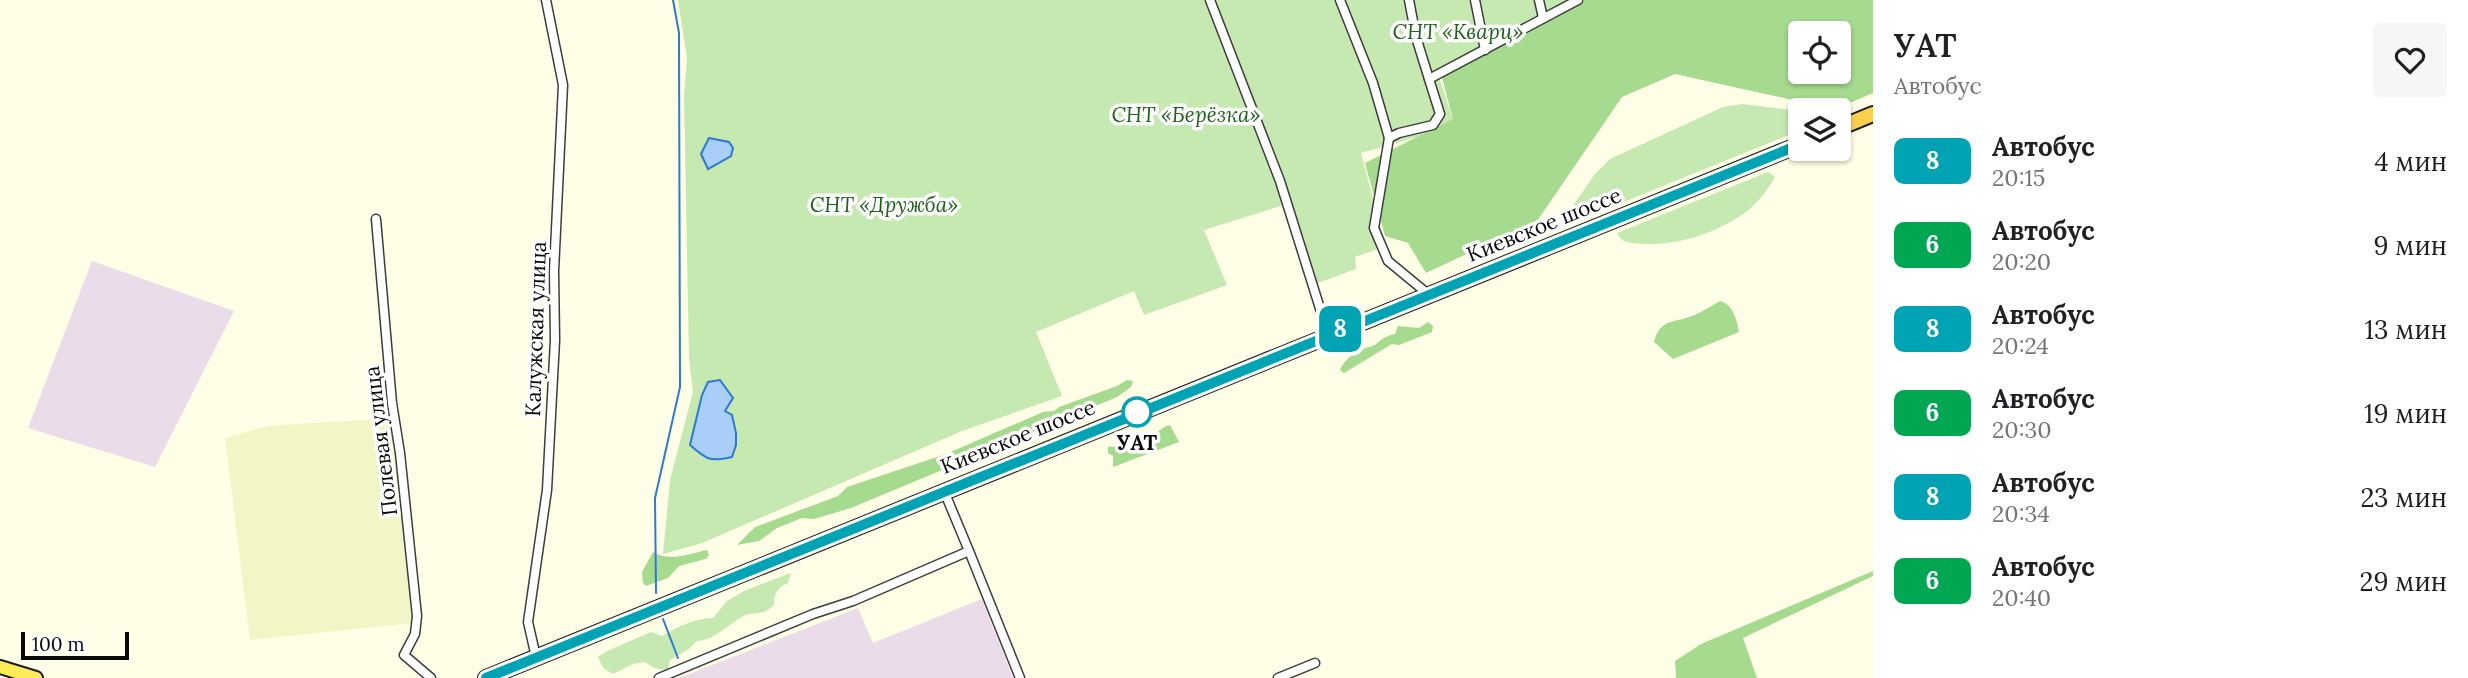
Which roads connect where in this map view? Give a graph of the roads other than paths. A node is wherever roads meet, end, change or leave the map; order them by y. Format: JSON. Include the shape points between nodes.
{"nodes":[{"id":1,"x":547,"y":0,"type":"edge"},
{"id":2,"x":1210,"y":0,"type":"edge"},
{"id":3,"x":1340,"y":0,"type":"edge"},
{"id":4,"x":1409,"y":0,"type":"edge"},
{"id":5,"x":1475,"y":0,"type":"edge"},
{"id":6,"x":1539,"y":0,"type":"edge"},
{"id":7,"x":1578,"y":0,"type":"edge"},
{"id":8,"x":1543,"y":18,"type":"junction"},
{"id":9,"x":1485,"y":50,"type":"junction"},
{"id":10,"x":1429,"y":79,"type":"junction"},
{"id":11,"x":1873,"y":114,"type":"edge"},
{"id":12,"x":1851,"y":123,"type":"edge"},
{"id":13,"x":1390,"y":138,"type":"junction"},
{"id":14,"x":1788,"y":149,"type":"edge"},
{"id":15,"x":376,"y":219,"type":"dead end"},
{"id":16,"x":1428,"y":294,"type":"junction"},
{"id":17,"x":1328,"y":334,"type":"junction"},
{"id":18,"x":944,"y":490,"type":"junction"},
{"id":19,"x":969,"y":551,"type":"junction"},
{"id":20,"x":536,"y":657,"type":"junction"},
{"id":21,"x":1315,"y":663,"type":"dead end"},
{"id":22,"x":0,"y":667,"type":"edge"},
{"id":23,"x":36,"y":678,"type":"edge"},
{"id":24,"x":431,"y":678,"type":"edge"},
{"id":25,"x":486,"y":678,"type":"edge"},
{"id":26,"x":659,"y":678,"type":"edge"},
{"id":27,"x":1020,"y":678,"type":"edge"},
{"id":28,"x":1278,"y":678,"type":"edge"}],
"edges":[{"from":1,"to":20,"type":"street","name":"Калужская улица","via":[[563,85],[547,489],[528,622]]},
{"from":2,"to":17,"type":"street","via":[[1280,181]]},
{"from":3,"to":13,"type":"street"},
{"from":4,"to":10,"type":"street"},
{"from":5,"to":9,"type":"street"},
{"from":6,"to":8,"type":"street"},
{"from":7,"to":8,"type":"street"},
{"from":8,"to":9,"type":"street"},
{"from":9,"to":10,"type":"street"},
{"from":10,"to":13,"type":"street","via":[[1440,114],[1433,125]]},
{"from":11,"to":12,"type":"highway"},
{"from":13,"to":16,"type":"street","via":[[1374,228],[1388,261]]},
{"from":14,"to":16,"type":"highway","name":"Киевское шоссе"},
{"from":15,"to":24,"type":"street","name":"Полевая улица","via":[[417,616],[415,634],[404,655]]},
{"from":16,"to":17,"type":"highway","name":"Киевское шоссе"},
{"from":17,"to":18,"type":"highway","name":"Киевское шоссе"},
{"from":18,"to":19,"type":"street"},
{"from":18,"to":20,"type":"highway","name":"Киевское шоссе"},
{"from":19,"to":26,"type":"street"},
{"from":19,"to":27,"type":"street"},
{"from":20,"to":25,"type":"highway","name":"Киевское шоссе"},
{"from":21,"to":28,"type":"street"},
{"from":22,"to":23,"type":"main road"}]}
